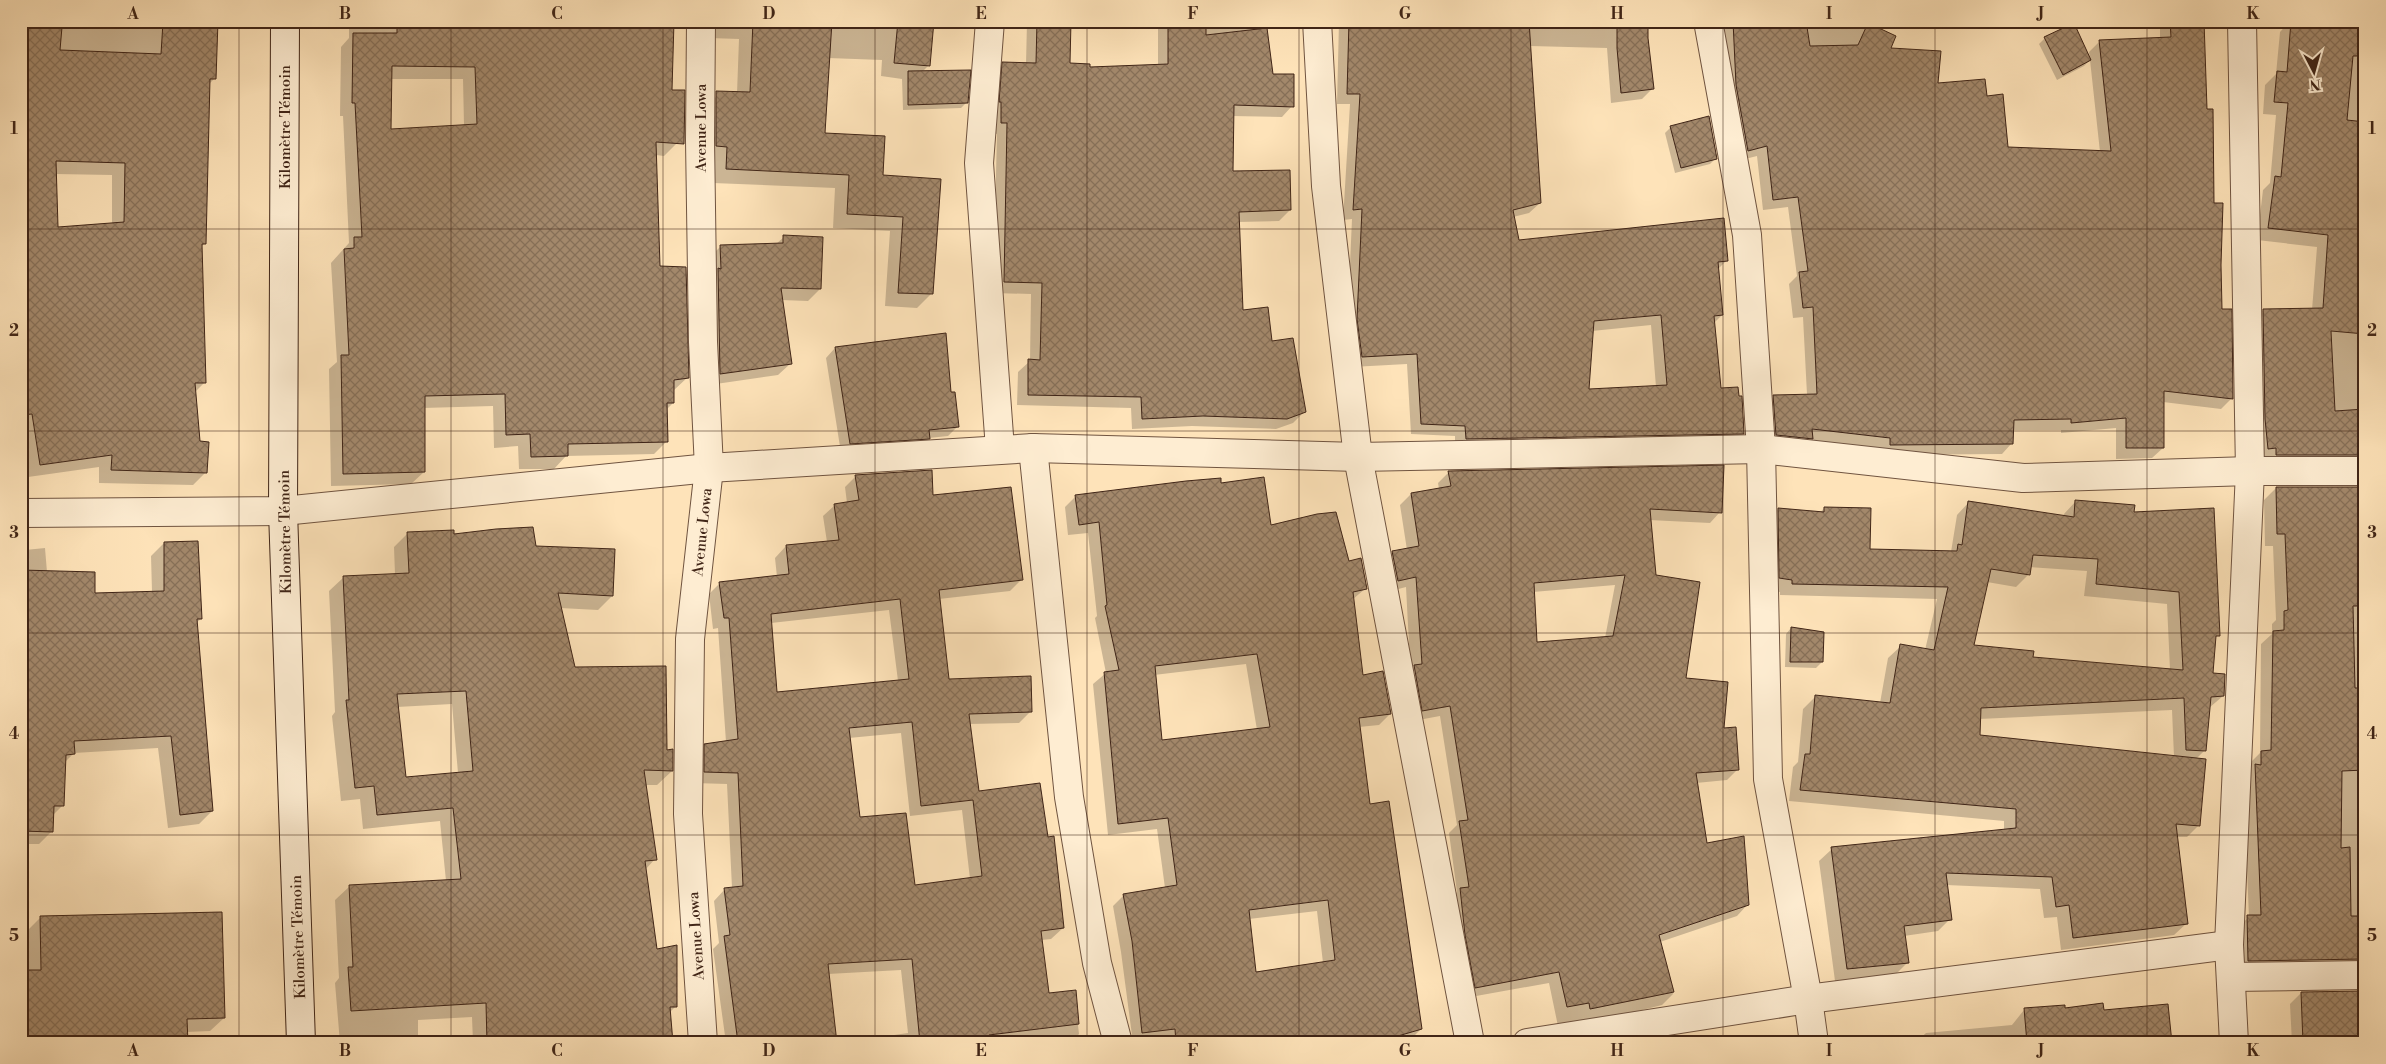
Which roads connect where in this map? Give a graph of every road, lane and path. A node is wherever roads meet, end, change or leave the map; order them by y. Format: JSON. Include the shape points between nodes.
{"nodes":[{"id":1,"x":285,"y":21,"type":"edge"},
{"id":2,"x":701,"y":21,"type":"edge"},
{"id":3,"x":990,"y":21,"type":"edge"},
{"id":4,"x":1317,"y":21,"type":"edge"},
{"id":5,"x":1708,"y":21,"type":"edge"},
{"id":6,"x":2242,"y":21,"type":"edge"},
{"id":7,"x":1033,"y":448,"type":"junction"},
{"id":8,"x":1000,"y":449,"type":"junction"},
{"id":9,"x":1761,"y":449,"type":"junction"},
{"id":10,"x":1358,"y":458,"type":"junction"},
{"id":11,"x":709,"y":468,"type":"junction"},
{"id":12,"x":2250,"y":472,"type":"junction"},
{"id":13,"x":2365,"y":472,"type":"edge"},
{"id":14,"x":283,"y":511,"type":"junction"},
{"id":15,"x":21,"y":514,"type":"edge"},
{"id":16,"x":2230,"y":946,"type":"junction"},
{"id":17,"x":2365,"y":975,"type":"edge"},
{"id":18,"x":2232,"y":978,"type":"junction"},
{"id":19,"x":1808,"y":999,"type":"junction"},
{"id":20,"x":301,"y":1043,"type":"edge"},
{"id":21,"x":703,"y":1043,"type":"edge"},
{"id":22,"x":1118,"y":1043,"type":"edge"},
{"id":23,"x":1470,"y":1043,"type":"edge"},
{"id":24,"x":1527,"y":1043,"type":"edge"},
{"id":25,"x":1814,"y":1043,"type":"edge"},
{"id":26,"x":2234,"y":1043,"type":"edge"}],
"edges":[{"from":1,"to":14,"type":"street","name":"Kilomètre Témoin"},
{"from":2,"to":11,"type":"street","name":"Avenue Lowa","via":[[703,342]]},
{"from":3,"to":8,"type":"street","via":[[980,164]]},
{"from":4,"to":10,"type":"street","via":[[1326,186]]},
{"from":5,"to":9,"type":"street","via":[[1748,235]]},
{"from":6,"to":12,"type":"street"},
{"from":7,"to":8,"type":"street"},
{"from":7,"to":10,"type":"street"},
{"from":7,"to":22,"type":"street","via":[[1068,797],[1097,963]]},
{"from":8,"to":11,"type":"street"},
{"from":9,"to":10,"type":"street"},
{"from":9,"to":12,"type":"street","via":[[2023,478]]},
{"from":9,"to":19,"type":"street","via":[[1768,779]]},
{"from":10,"to":23,"type":"street"},
{"from":11,"to":14,"type":"street"},
{"from":11,"to":21,"type":"street","name":"Avenue Lowa","via":[[690,639],[688,814]]},
{"from":12,"to":13,"type":"street"},
{"from":12,"to":16,"type":"street"},
{"from":14,"to":15,"type":"street"},
{"from":14,"to":20,"type":"street","name":"Kilomètre Témoin"},
{"from":16,"to":18,"type":"street"},
{"from":16,"to":19,"type":"street"},
{"from":17,"to":18,"type":"street"},
{"from":18,"to":26,"type":"street"},
{"from":19,"to":24,"type":"street"},
{"from":19,"to":25,"type":"street"}]}
